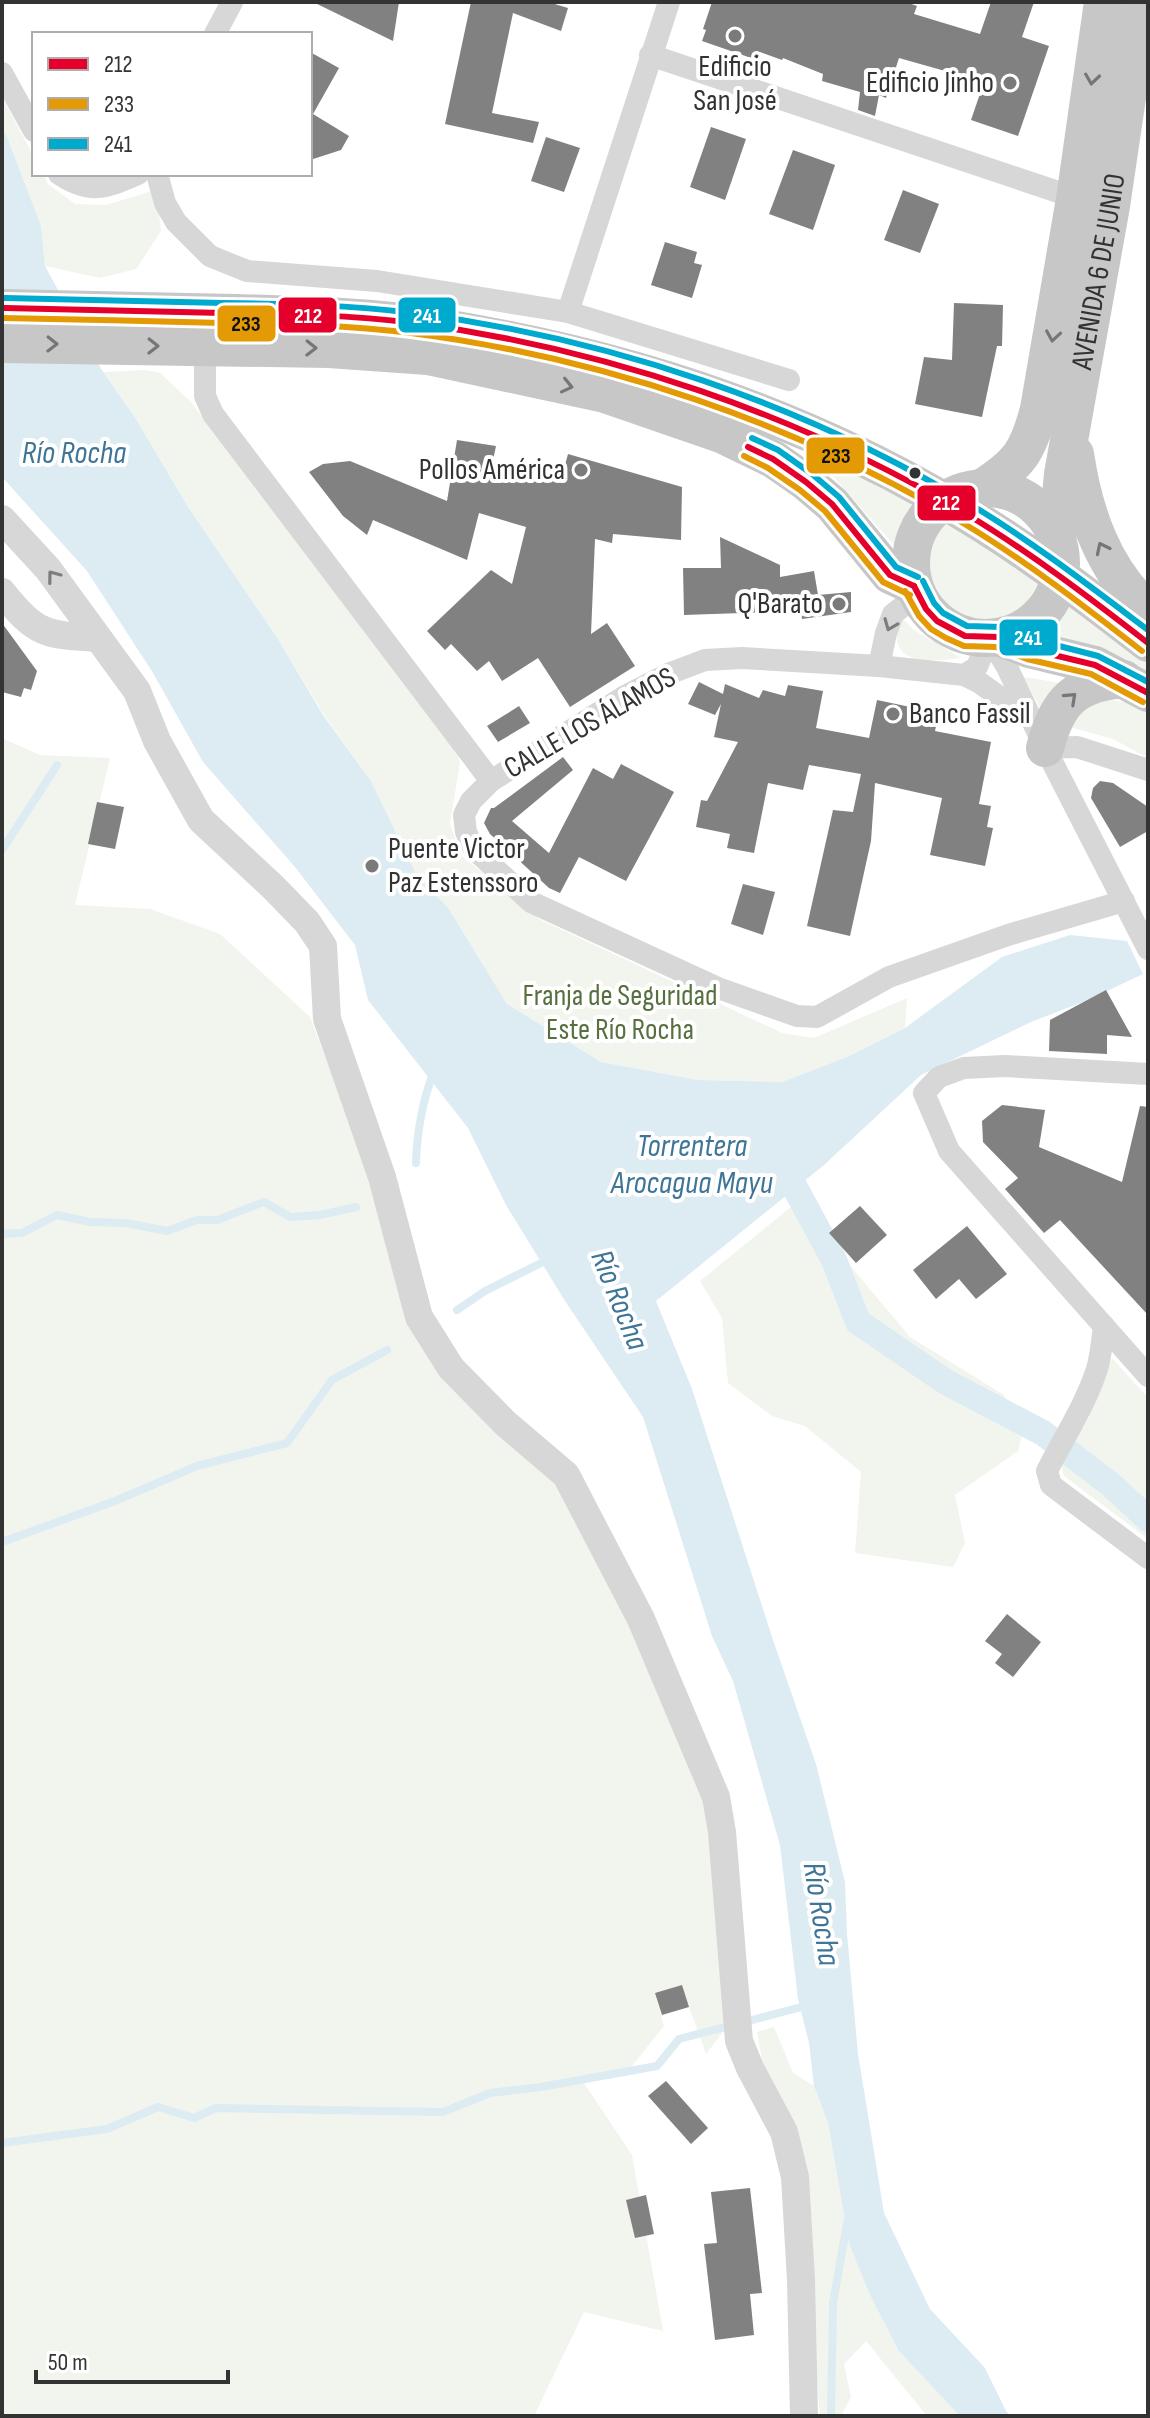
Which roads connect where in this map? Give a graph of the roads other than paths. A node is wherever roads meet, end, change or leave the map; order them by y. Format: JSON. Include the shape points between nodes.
{"nodes":[{"id":1,"x":232,"y":2,"type":"edge"},
{"id":2,"x":669,"y":2,"type":"edge"},
{"id":3,"x":1103,"y":2,"type":"edge"},
{"id":4,"x":1141,"y":2,"type":"edge"},
{"id":5,"x":216,"y":32,"type":"edge"},
{"id":6,"x":650,"y":55,"type":"junction"},
{"id":7,"x":2,"y":73,"type":"edge"},
{"id":8,"x":32,"y":127,"type":"edge"},
{"id":9,"x":62,"y":176,"type":"edge"},
{"id":10,"x":134,"y":176,"type":"edge"},
{"id":11,"x":158,"y":176,"type":"edge"},
{"id":12,"x":1093,"y":202,"type":"junction"},
{"id":13,"x":2,"y":308,"type":"edge"},
{"id":14,"x":568,"y":312,"type":"junction"},
{"id":15,"x":2,"y":344,"type":"edge"},
{"id":16,"x":205,"y":346,"type":"junction"},
{"id":17,"x":789,"y":380,"type":"dead end"},
{"id":18,"x":1071,"y":428,"type":"junction"},
{"id":19,"x":982,"y":488,"type":"junction"},
{"id":20,"x":945,"y":500,"type":"junction"},
{"id":21,"x":2,"y":519,"type":"edge"},
{"id":22,"x":1057,"y":540,"type":"junction"},
{"id":23,"x":1059,"y":578,"type":"junction"},
{"id":24,"x":916,"y":591,"type":"junction"},
{"id":25,"x":2,"y":592,"type":"edge"},
{"id":26,"x":1148,"y":610,"type":"edge"},
{"id":27,"x":98,"y":638,"type":"junction"},
{"id":28,"x":989,"y":638,"type":"junction"},
{"id":29,"x":1148,"y":643,"type":"edge"},
{"id":30,"x":879,"y":666,"type":"junction"},
{"id":31,"x":964,"y":675,"type":"junction"},
{"id":32,"x":1136,"y":686,"type":"edge"},
{"id":33,"x":1039,"y":735,"type":"junction"},
{"id":34,"x":1148,"y":770,"type":"edge"},
{"id":35,"x":491,"y":781,"type":"junction"},
{"id":36,"x":1138,"y":922,"type":"edge"},
{"id":37,"x":1148,"y":1074,"type":"edge"},
{"id":38,"x":1104,"y":1326,"type":"junction"},
{"id":39,"x":1148,"y":1376,"type":"edge"},
{"id":40,"x":1148,"y":1558,"type":"edge"},
{"id":41,"x":802,"y":2414,"type":"edge"}],
"edges":[{"from":1,"to":5,"type":"street"},
{"from":2,"to":6,"type":"street"},
{"from":3,"to":12,"type":"highway","name":"AVENIDA 6 DE JUNIO","one_way":true},
{"from":4,"to":12,"type":"highway","name":"AVENIDA 6 DE JUNIO"},
{"from":6,"to":12,"type":"street"},
{"from":6,"to":14,"type":"street"},
{"from":7,"to":8,"type":"street"},
{"from":9,"to":10,"type":"street","via":[[91,189]]},
{"from":11,"to":14,"type":"street","via":[[176,222],[210,256],[247,271],[377,281]]},
{"from":12,"to":18,"type":"highway","name":"AVENIDA 6 DE JUNIO"},
{"from":12,"to":19,"type":"highway","name":"AVENIDA 6 DE JUNIO","one_way":true,"via":[[1032,436],[1014,464]]},
{"from":13,"to":20,"type":"highway","via":[[335,316],[436,326],[535,345],[713,395],[804,431]]},
{"from":14,"to":17,"type":"street"},
{"from":15,"to":16,"type":"highway","one_way":true},
{"from":16,"to":24,"type":"highway","one_way":true,"via":[[428,356],[605,394],[680,419],[773,459],[806,482],[832,504],[890,575]]},
{"from":16,"to":35,"type":"street","via":[[205,396],[213,414]]},
{"from":18,"to":22,"type":"highway","name":"AVENIDA 6 DE JUNIO"},
{"from":26,"to":18,"type":"highway","one_way":true,"via":[[1103,554]]},
{"from":19,"to":20,"type":"highway"},
{"from":19,"to":22,"type":"highway","via":[[1029,502]]},
{"from":20,"to":23,"type":"highway"},
{"from":20,"to":24,"type":"highway","via":[[926,518],[912,547]]},
{"from":27,"to":21,"type":"street","one_way":true,"via":[[48,569]]},
{"from":22,"to":23,"type":"highway","name":"AVENIDA 6 DE JUNIO"},
{"from":23,"to":28,"type":"highway","via":[[1040,615],[1027,626]]},
{"from":23,"to":29,"type":"highway"},
{"from":24,"to":28,"type":"highway","via":[[943,625],[965,636]]},
{"from":24,"to":30,"type":"street","one_way":true,"via":[[893,614]]},
{"from":25,"to":27,"type":"street","via":[[26,621],[55,636]]},
{"from":27,"to":41,"type":"street","via":[[137,691],[157,741],[201,820],[307,922],[323,946],[327,1019],[382,1177],[419,1317],[451,1368],[566,1475],[641,1619],[716,1797],[739,2041],[784,2132],[795,2177]]},
{"from":28,"to":31,"type":"street","via":[[977,667]]},
{"from":28,"to":32,"type":"highway","via":[[1095,665]]},
{"from":28,"to":33,"type":"street"},
{"from":30,"to":31,"type":"street","name":"CALLE LOS ÁLAMOS"},
{"from":30,"to":35,"type":"street","name":"CALLE LOS ÁLAMOS","via":[[705,660],[625,696]]},
{"from":31,"to":33,"type":"street","via":[[1004,699]]},
{"from":33,"to":32,"type":"highway","one_way":true,"via":[[1072,695],[1094,683]]},
{"from":33,"to":34,"type":"street"},
{"from":33,"to":36,"type":"street"},
{"from":35,"to":36,"type":"street","name":"CALLE LOS ÁLAMOS","via":[[464,815],[466,832],[474,849],[531,902],[718,988],[797,1016],[817,1017],[889,977],[1008,935]]},
{"from":37,"to":38,"type":"street","via":[[964,1068],[939,1077],[924,1093],[949,1151]]},
{"from":38,"to":39,"type":"street"},
{"from":38,"to":40,"type":"street","via":[[1097,1368],[1047,1471],[1051,1485]]}]}
